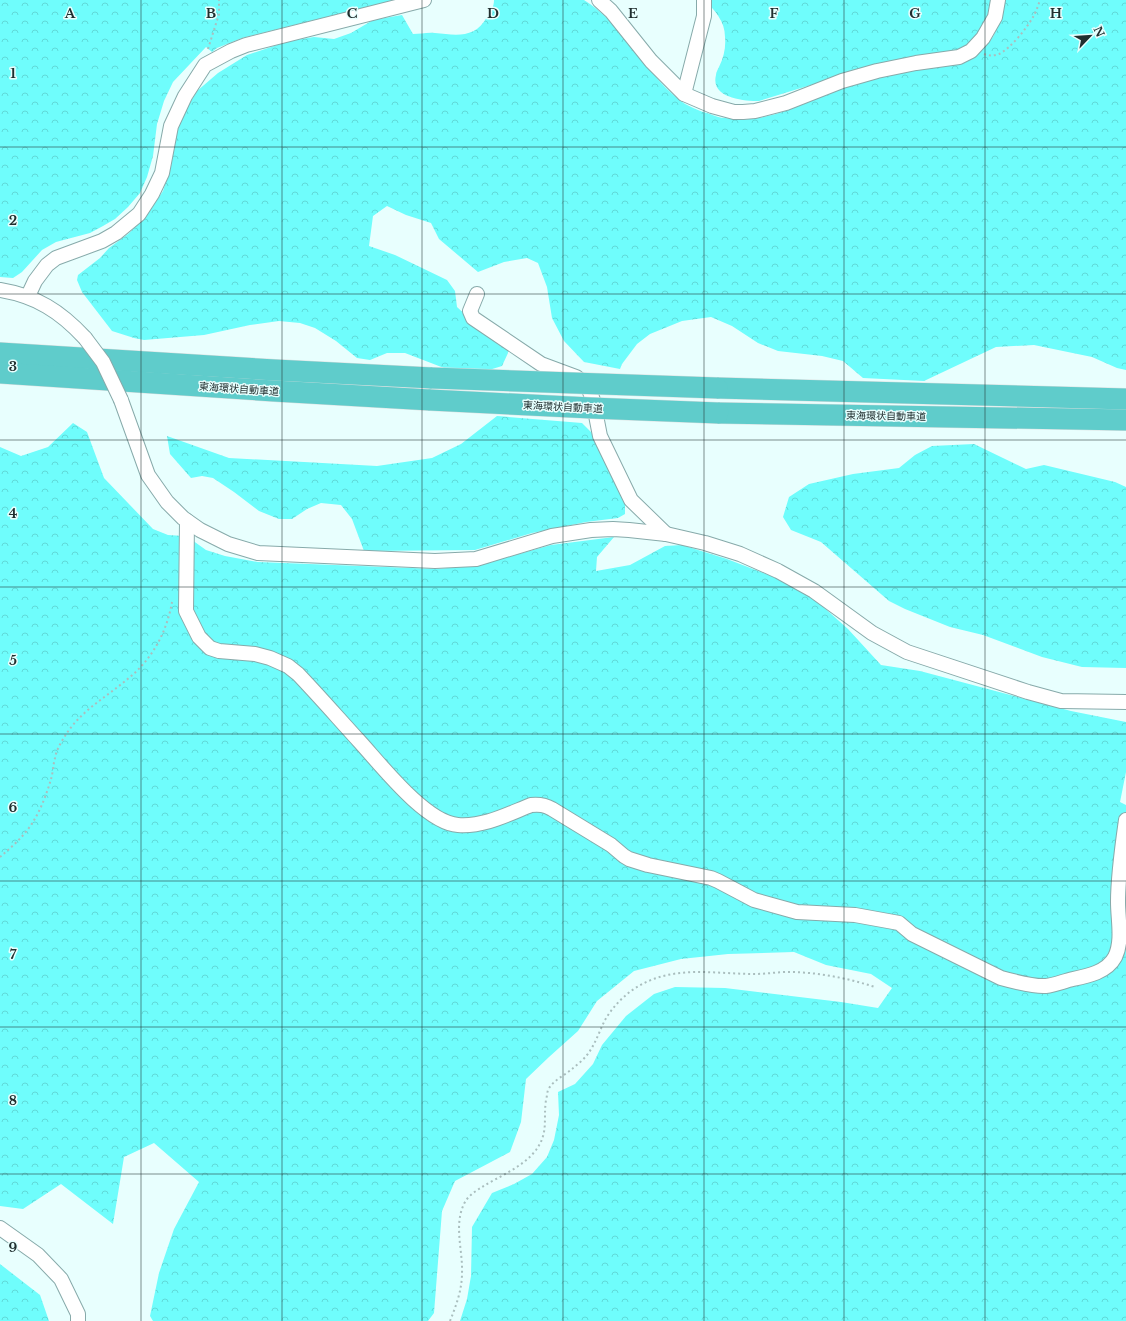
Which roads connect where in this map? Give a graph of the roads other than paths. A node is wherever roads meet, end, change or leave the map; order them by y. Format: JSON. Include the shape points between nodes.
{"nodes":[{"id":1,"x":424,"y":0,"type":"edge"},
{"id":2,"x":599,"y":0,"type":"edge"},
{"id":3,"x":704,"y":0,"type":"edge"},
{"id":4,"x":998,"y":0,"type":"edge"},
{"id":5,"x":684,"y":94,"type":"junction"},
{"id":6,"x":0,"y":290,"type":"edge"},
{"id":7,"x":477,"y":294,"type":"dead end"},
{"id":8,"x":28,"y":296,"type":"junction"},
{"id":9,"x":0,"y":353,"type":"edge"},
{"id":10,"x":0,"y":373,"type":"edge"},
{"id":11,"x":1126,"y":399,"type":"edge"},
{"id":12,"x":1126,"y":420,"type":"edge"},
{"id":13,"x":188,"y":521,"type":"junction"},
{"id":14,"x":666,"y":534,"type":"junction"},
{"id":15,"x":1126,"y":702,"type":"edge"},
{"id":16,"x":1126,"y":820,"type":"edge"},
{"id":17,"x":0,"y":1228,"type":"edge"},
{"id":18,"x":78,"y":1321,"type":"edge"}],
"edges":[{"from":1,"to":8,"type":"street","via":[[246,45],[205,65],[185,96],[171,126],[162,173],[139,214],[102,241],[56,258],[35,281]]},
{"from":2,"to":5,"type":"street","via":[[651,61]]},
{"from":3,"to":5,"type":"street","via":[[704,16]]},
{"from":4,"to":5,"type":"street","via":[[994,17],[983,38],[971,51],[959,57],[870,73],[786,103],[755,111],[734,112]]},
{"from":6,"to":8,"type":"street"},
{"from":7,"to":14,"type":"street","via":[[470,311],[473,318],[541,364],[576,377],[588,387],[600,436],[631,500]]},
{"from":8,"to":13,"type":"street","bridge":true,"via":[[71,323],[103,362],[121,400],[148,475],[167,502]]},
{"from":9,"to":11,"type":"highway","name":"東海環状自動車道","bridge":true,"via":[[432,378]]},
{"from":10,"to":12,"type":"highway","name":"東海環状自動車道","bridge":true,"via":[[591,408],[718,413]]},
{"from":13,"to":14,"type":"street","via":[[228,544],[258,553],[435,561],[476,559],[552,536],[591,530],[613,529]]},
{"from":13,"to":16,"type":"street","via":[[186,611],[199,638],[210,648],[219,651],[266,656],[288,666],[406,793],[446,823],[483,823],[531,805],[543,805],[611,845],[629,859],[711,878],[754,900],[797,912],[855,915],[899,923],[912,934],[1001,978],[1047,986],[1097,973],[1115,957],[1119,934],[1119,865]]},
{"from":14,"to":15,"type":"street","via":[[705,542],[778,571],[814,591],[872,633],[907,652],[1061,701]]},
{"from":17,"to":18,"type":"street","via":[[38,1255],[61,1279],[78,1314]]}]}
